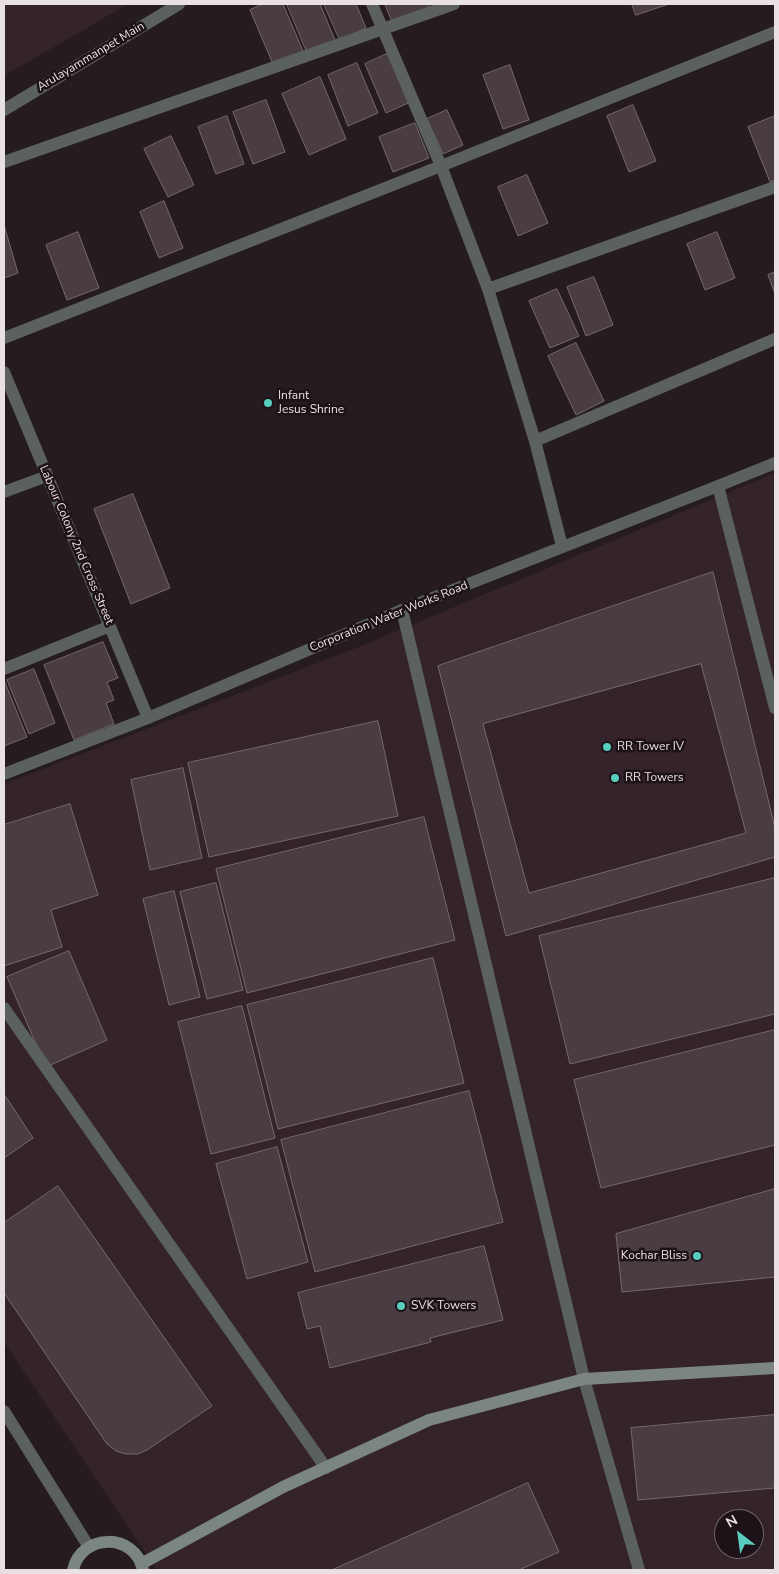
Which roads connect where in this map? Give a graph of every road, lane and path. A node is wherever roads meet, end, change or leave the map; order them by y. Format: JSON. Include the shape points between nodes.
{"nodes":[{"id":1,"x":179,"y":4,"type":"edge"},
{"id":2,"x":372,"y":4,"type":"edge"},
{"id":3,"x":454,"y":4,"type":"edge"},
{"id":4,"x":383,"y":29,"type":"junction"},
{"id":5,"x":775,"y":32,"type":"edge"},
{"id":6,"x":4,"y":110,"type":"edge"},
{"id":7,"x":4,"y":162,"type":"edge"},
{"id":8,"x":441,"y":166,"type":"junction"},
{"id":9,"x":775,"y":187,"type":"edge"},
{"id":10,"x":488,"y":289,"type":"junction"},
{"id":11,"x":4,"y":338,"type":"edge"},
{"id":12,"x":775,"y":339,"type":"edge"},
{"id":13,"x":4,"y":372,"type":"edge"},
{"id":14,"x":535,"y":441,"type":"junction"},
{"id":15,"x":775,"y":462,"type":"edge"},
{"id":16,"x":47,"y":476,"type":"junction"},
{"id":17,"x":718,"y":486,"type":"junction"},
{"id":18,"x":4,"y":492,"type":"edge"},
{"id":19,"x":562,"y":546,"type":"junction"},
{"id":20,"x":402,"y":610,"type":"junction"},
{"id":21,"x":110,"y":626,"type":"junction"},
{"id":22,"x":4,"y":669,"type":"edge"},
{"id":23,"x":775,"y":708,"type":"edge"},
{"id":24,"x":148,"y":718,"type":"junction"},
{"id":25,"x":4,"y":774,"type":"edge"},
{"id":26,"x":4,"y":1008,"type":"edge"},
{"id":27,"x":775,"y":1368,"type":"edge"},
{"id":28,"x":584,"y":1379,"type":"junction"},
{"id":29,"x":4,"y":1411,"type":"edge"},
{"id":30,"x":326,"y":1468,"type":"junction"},
{"id":31,"x":89,"y":1547,"type":"junction"},
{"id":32,"x":142,"y":1567,"type":"edge"},
{"id":33,"x":73,"y":1570,"type":"edge"},
{"id":34,"x":639,"y":1570,"type":"edge"}],
"edges":[{"from":1,"to":6,"type":"street","name":"Arulayammanpet Main"},
{"from":2,"to":4,"type":"street"},
{"from":3,"to":4,"type":"street"},
{"from":4,"to":7,"type":"street"},
{"from":4,"to":8,"type":"street"},
{"from":5,"to":8,"type":"street"},
{"from":8,"to":10,"type":"street"},
{"from":8,"to":11,"type":"street"},
{"from":9,"to":10,"type":"street"},
{"from":10,"to":14,"type":"street"},
{"from":12,"to":14,"type":"street"},
{"from":13,"to":16,"type":"street","name":"Labour Colony 2nd Cross Street"},
{"from":14,"to":19,"type":"street"},
{"from":15,"to":17,"type":"street","name":"Corporation Water Works Road"},
{"from":16,"to":18,"type":"street"},
{"from":16,"to":21,"type":"street","name":"Labour Colony 2nd Cross Street"},
{"from":17,"to":19,"type":"street","name":"Corporation Water Works Road"},
{"from":17,"to":23,"type":"street"},
{"from":19,"to":20,"type":"street","name":"Corporation Water Works Road"},
{"from":20,"to":24,"type":"street","name":"Corporation Water Works Road"},
{"from":20,"to":28,"type":"street"},
{"from":21,"to":22,"type":"street"},
{"from":21,"to":24,"type":"street","name":"Labour Colony 2nd Cross Street"},
{"from":24,"to":25,"type":"street","name":"Corporation Water Works Road"},
{"from":26,"to":30,"type":"street"},
{"from":27,"to":28,"type":"main road"},
{"from":28,"to":30,"type":"main road","via":[[429,1420]]},
{"from":28,"to":34,"type":"street"},
{"from":29,"to":31,"type":"street"},
{"from":30,"to":32,"type":"main road","via":[[283,1487]]},
{"from":31,"to":32,"type":"main road","via":[[98,1542],[120,1543],[137,1555]]},
{"from":31,"to":33,"type":"main road","via":[[80,1554]]}]}
